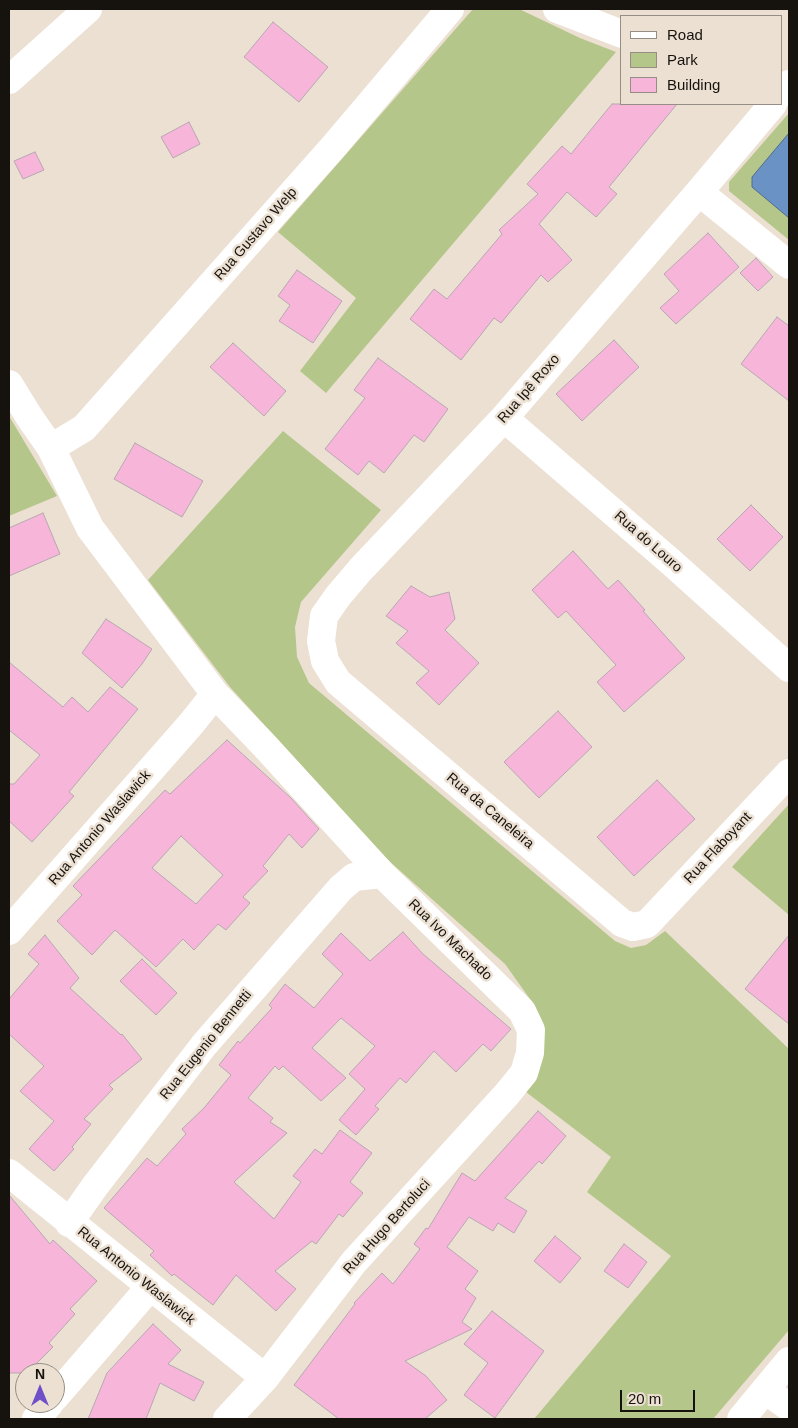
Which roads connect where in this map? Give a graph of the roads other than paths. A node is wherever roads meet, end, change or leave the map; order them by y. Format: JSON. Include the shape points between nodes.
{"nodes":[{"id":1,"x":88,"y":9,"type":"edge"},
{"id":2,"x":450,"y":9,"type":"edge"},
{"id":3,"x":557,"y":9,"type":"edge"},
{"id":4,"x":620,"y":33,"type":"edge"},
{"id":5,"x":9,"y":80,"type":"edge"},
{"id":6,"x":771,"y":105,"type":"edge"},
{"id":7,"x":699,"y":192,"type":"junction"},
{"id":8,"x":789,"y":265,"type":"edge"},
{"id":9,"x":9,"y":384,"type":"edge"},
{"id":10,"x":504,"y":418,"type":"junction"},
{"id":11,"x":51,"y":448,"type":"junction"},
{"id":12,"x":789,"y":668,"type":"edge"},
{"id":13,"x":338,"y":682,"type":"joint"},
{"id":14,"x":215,"y":694,"type":"junction"},
{"id":15,"x":789,"y":773,"type":"edge"},
{"id":16,"x":382,"y":874,"type":"junction"},
{"id":17,"x":647,"y":924,"type":"joint"},
{"id":18,"x":9,"y":931,"type":"edge"},
{"id":19,"x":531,"y":1030,"type":"joint"},
{"id":20,"x":9,"y":1173,"type":"edge"},
{"id":21,"x":69,"y":1223,"type":"junction"},
{"id":22,"x":150,"y":1287,"type":"junction"},
{"id":23,"x":789,"y":1361,"type":"edge"},
{"id":24,"x":265,"y":1378,"type":"junction"},
{"id":25,"x":65,"y":1385,"type":"edge"},
{"id":26,"x":765,"y":1390,"type":"junction"},
{"id":27,"x":789,"y":1406,"type":"edge"},
{"id":28,"x":227,"y":1419,"type":"edge"},
{"id":29,"x":741,"y":1419,"type":"edge"}],
"edges":[{"from":1,"to":5,"type":"street"},
{"from":2,"to":11,"type":"street","name":"Rua Gustavo Welp","via":[[335,145],[84,428]]},
{"from":3,"to":4,"type":"street"},
{"from":6,"to":7,"type":"street","name":"Rua Ipê Roxo"},
{"from":7,"to":8,"type":"street"},
{"from":7,"to":10,"type":"street","name":"Rua Ipê Roxo"},
{"from":9,"to":11,"type":"street","name":"Rua Ivo Machado"},
{"from":10,"to":12,"type":"street","name":"Rua do Louro"},
{"from":10,"to":13,"type":"street","name":"Rua Ipê Roxo","via":[[361,569],[324,616],[321,641],[325,660]]},
{"from":11,"to":14,"type":"street","name":"Rua Ivo Machado","via":[[90,528]]},
{"from":13,"to":17,"type":"street","name":"Rua da Caneleira","via":[[622,923],[633,927]]},
{"from":14,"to":16,"type":"street","name":"Rua Ivo Machado"},
{"from":14,"to":18,"type":"street","name":"Rua Antonio Waslawick"},
{"from":15,"to":17,"type":"street","name":"Rua Flaboyant"},
{"from":16,"to":19,"type":"street","name":"Rua Ivo Machado","via":[[522,1011]]},
{"from":16,"to":21,"type":"street","name":"Rua Eugenio Bennetti","via":[[354,877],[341,888],[204,1045]]},
{"from":19,"to":24,"type":"street","name":"Rua Hugo Bertoluci","via":[[530,1053],[524,1073],[354,1262]]},
{"from":20,"to":21,"type":"street","name":"Rua Antonio Waslawick"},
{"from":21,"to":22,"type":"street","name":"Rua Antonio Waslawick"},
{"from":22,"to":24,"type":"street","name":"Rua Antonio Waslawick"},
{"from":22,"to":25,"type":"street"},
{"from":23,"to":26,"type":"street"},
{"from":24,"to":28,"type":"street","name":"Rua Hugo Bertoluci"},
{"from":26,"to":27,"type":"street"},
{"from":26,"to":29,"type":"street"}]}
